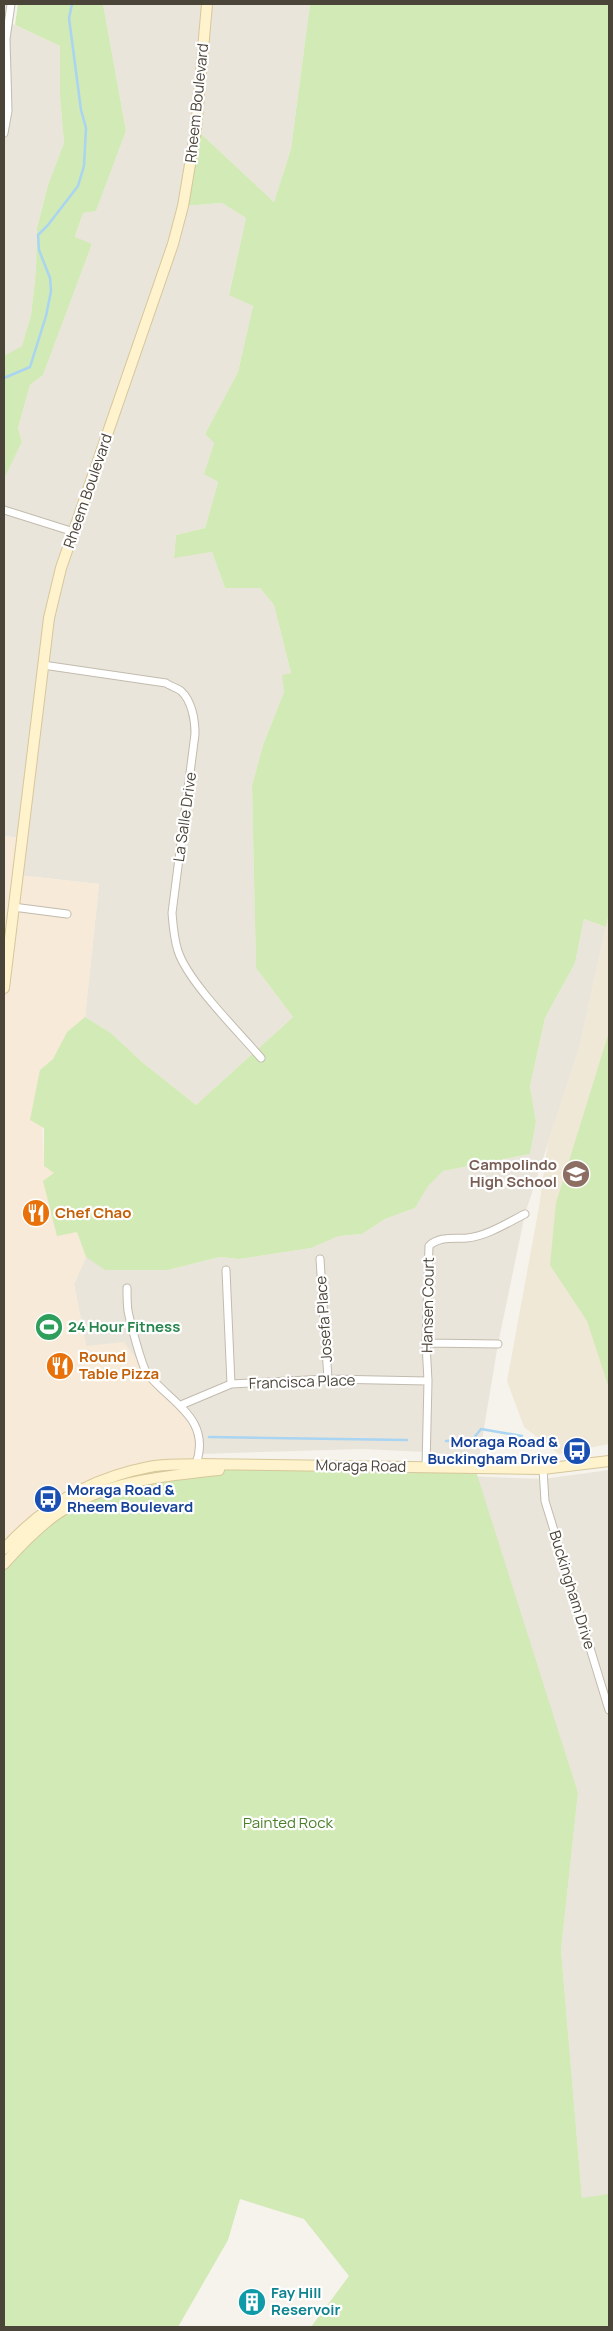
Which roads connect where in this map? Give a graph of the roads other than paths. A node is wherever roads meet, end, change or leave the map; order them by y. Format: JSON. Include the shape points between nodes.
{"nodes":[{"id":1,"x":11,"y":4,"type":"edge"},
{"id":2,"x":207,"y":4,"type":"edge"},
{"id":3,"x":4,"y":133,"type":"edge"},
{"id":4,"x":4,"y":510,"type":"edge"},
{"id":5,"x":74,"y":532,"type":"junction"},
{"id":6,"x":42,"y":665,"type":"junction"},
{"id":7,"x":12,"y":907,"type":"junction"},
{"id":8,"x":67,"y":914,"type":"dead end"},
{"id":9,"x":4,"y":988,"type":"edge"},
{"id":10,"x":261,"y":1058,"type":"dead end"},
{"id":11,"x":525,"y":1214,"type":"dead end"},
{"id":12,"x":320,"y":1259,"type":"dead end"},
{"id":13,"x":226,"y":1270,"type":"dead end"},
{"id":14,"x":127,"y":1288,"type":"dead end"},
{"id":15,"x":426,"y":1343,"type":"junction"},
{"id":16,"x":498,"y":1344,"type":"dead end"},
{"id":17,"x":328,"y":1379,"type":"junction"},
{"id":18,"x":428,"y":1381,"type":"junction"},
{"id":19,"x":231,"y":1384,"type":"junction"},
{"id":20,"x":180,"y":1404,"type":"junction"},
{"id":21,"x":609,"y":1462,"type":"edge"},
{"id":22,"x":196,"y":1464,"type":"junction"},
{"id":23,"x":262,"y":1465,"type":"junction"},
{"id":24,"x":426,"y":1467,"type":"junction"},
{"id":25,"x":543,"y":1469,"type":"junction"},
{"id":26,"x":6,"y":1544,"type":"edge"},
{"id":27,"x":4,"y":1564,"type":"edge"},
{"id":28,"x":609,"y":1710,"type":"edge"}],
"edges":[{"from":1,"to":3,"type":"street","via":[[6,39],[8,110]]},
{"from":2,"to":5,"type":"street","name":"Rheem Boulevard","via":[[196,129],[173,244]]},
{"from":4,"to":5,"type":"street"},
{"from":5,"to":6,"type":"street","name":"Rheem Boulevard","via":[[53,601]]},
{"from":6,"to":7,"type":"street","name":"Rheem Boulevard"},
{"from":6,"to":10,"type":"street","name":"La Salle Drive","via":[[166,683],[181,691],[189,704],[195,721],[195,734],[172,913],[173,930],[178,952],[191,976]]},
{"from":7,"to":8,"type":"street"},
{"from":7,"to":9,"type":"street","name":"Rheem Boulevard"},
{"from":11,"to":15,"type":"street","name":"Hansen Court","via":[[483,1234],[442,1239],[429,1246]]},
{"from":12,"to":17,"type":"street","name":"Josefa Place"},
{"from":13,"to":19,"type":"street"},
{"from":14,"to":20,"type":"street","via":[[128,1311],[146,1372]]},
{"from":15,"to":16,"type":"street"},
{"from":15,"to":18,"type":"street","name":"Hansen Court"},
{"from":17,"to":18,"type":"street","name":"Francisca Place"},
{"from":17,"to":19,"type":"street","name":"Francisca Place"},
{"from":18,"to":24,"type":"street","name":"Hansen Court"},
{"from":19,"to":20,"type":"street","name":"Francisca Place"},
{"from":20,"to":22,"type":"street","via":[[197,1428],[199,1454]]},
{"from":21,"to":25,"type":"street","name":"Moraga Road"},
{"from":22,"to":23,"type":"street","name":"Moraga Road"},
{"from":22,"to":26,"type":"street","name":"Moraga Road","via":[[150,1467],[78,1490],[51,1505]]},
{"from":23,"to":24,"type":"street","name":"Moraga Road"},
{"from":23,"to":27,"type":"street","name":"Moraga Road","via":[[152,1477],[83,1499],[51,1519]]},
{"from":24,"to":25,"type":"street","name":"Moraga Road"},
{"from":25,"to":28,"type":"street","name":"Buckingham Drive","via":[[545,1501]]}]}
